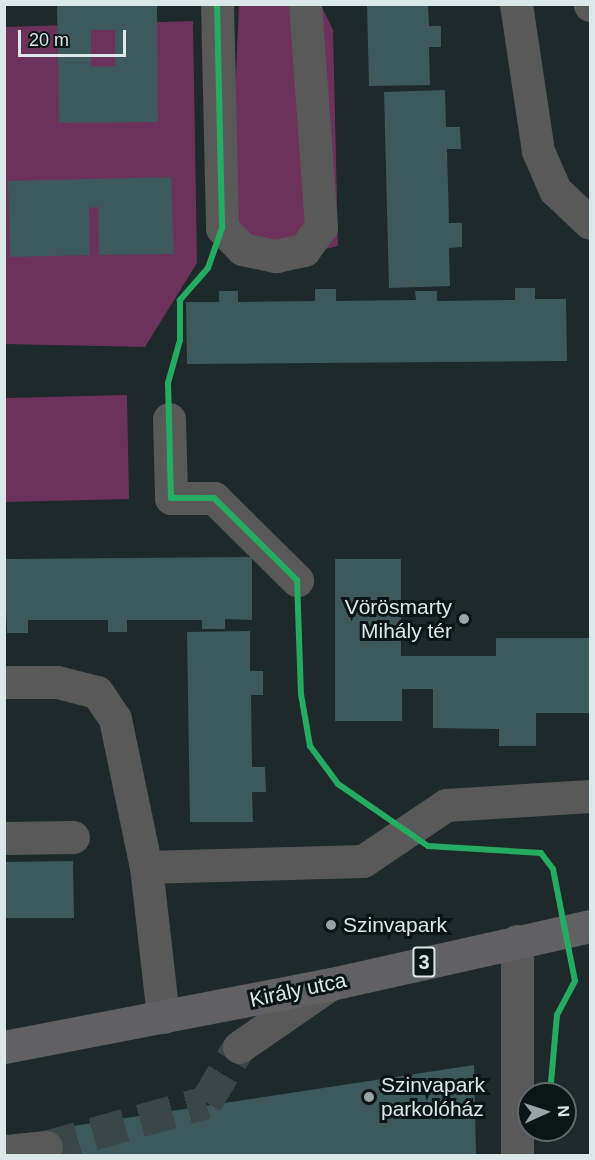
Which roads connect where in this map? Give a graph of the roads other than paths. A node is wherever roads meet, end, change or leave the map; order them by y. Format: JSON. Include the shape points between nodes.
{"nodes":[{"id":1,"x":217,"y":4,"type":"edge"},
{"id":2,"x":305,"y":4,"type":"edge"},
{"id":3,"x":516,"y":4,"type":"edge"},
{"id":4,"x":591,"y":223,"type":"edge"},
{"id":5,"x":169,"y":419,"type":"dead end"},
{"id":6,"x":297,"y":580,"type":"dead end"},
{"id":7,"x":4,"y":682,"type":"edge"},
{"id":8,"x":591,"y":796,"type":"edge"},
{"id":9,"x":73,"y":837,"type":"dead end"},
{"id":10,"x":4,"y":838,"type":"edge"},
{"id":11,"x":146,"y":867,"type":"junction"},
{"id":12,"x":591,"y":926,"type":"edge"},
{"id":13,"x":517,"y":940,"type":"junction"},
{"id":14,"x":331,"y":984,"type":"junction"},
{"id":15,"x":163,"y":1017,"type":"junction"},
{"id":16,"x":4,"y":1047,"type":"edge"},
{"id":17,"x":239,"y":1047,"type":"tunnel mouth"},
{"id":18,"x":46,"y":1147,"type":"tunnel mouth"},
{"id":19,"x":6,"y":1149,"type":"edge"},
{"id":20,"x":517,"y":1155,"type":"edge"}],
"edges":[{"from":1,"to":2,"type":"street","via":[[222,228],[242,249],[276,255],[304,250],[321,227]]},
{"from":3,"to":4,"type":"street","via":[[537,151],[555,190]]},
{"from":5,"to":6,"type":"street","via":[[171,498],[214,498]]},
{"from":7,"to":11,"type":"street","via":[[57,682],[97,692],[115,719]]},
{"from":8,"to":11,"type":"street","via":[[446,805],[363,861]]},
{"from":9,"to":10,"type":"street"},
{"from":11,"to":15,"type":"street"},
{"from":12,"to":13,"type":"main road","name":"Király utca","number":"3"},
{"from":13,"to":14,"type":"main road","name":"Király utca","number":"3"},
{"from":13,"to":20,"type":"street"},
{"from":14,"to":15,"type":"main road","name":"Király utca","number":"3"},
{"from":14,"to":17,"type":"street"},
{"from":15,"to":16,"type":"main road","name":"Király utca","number":"3"},
{"from":18,"to":19,"type":"street"}]}
